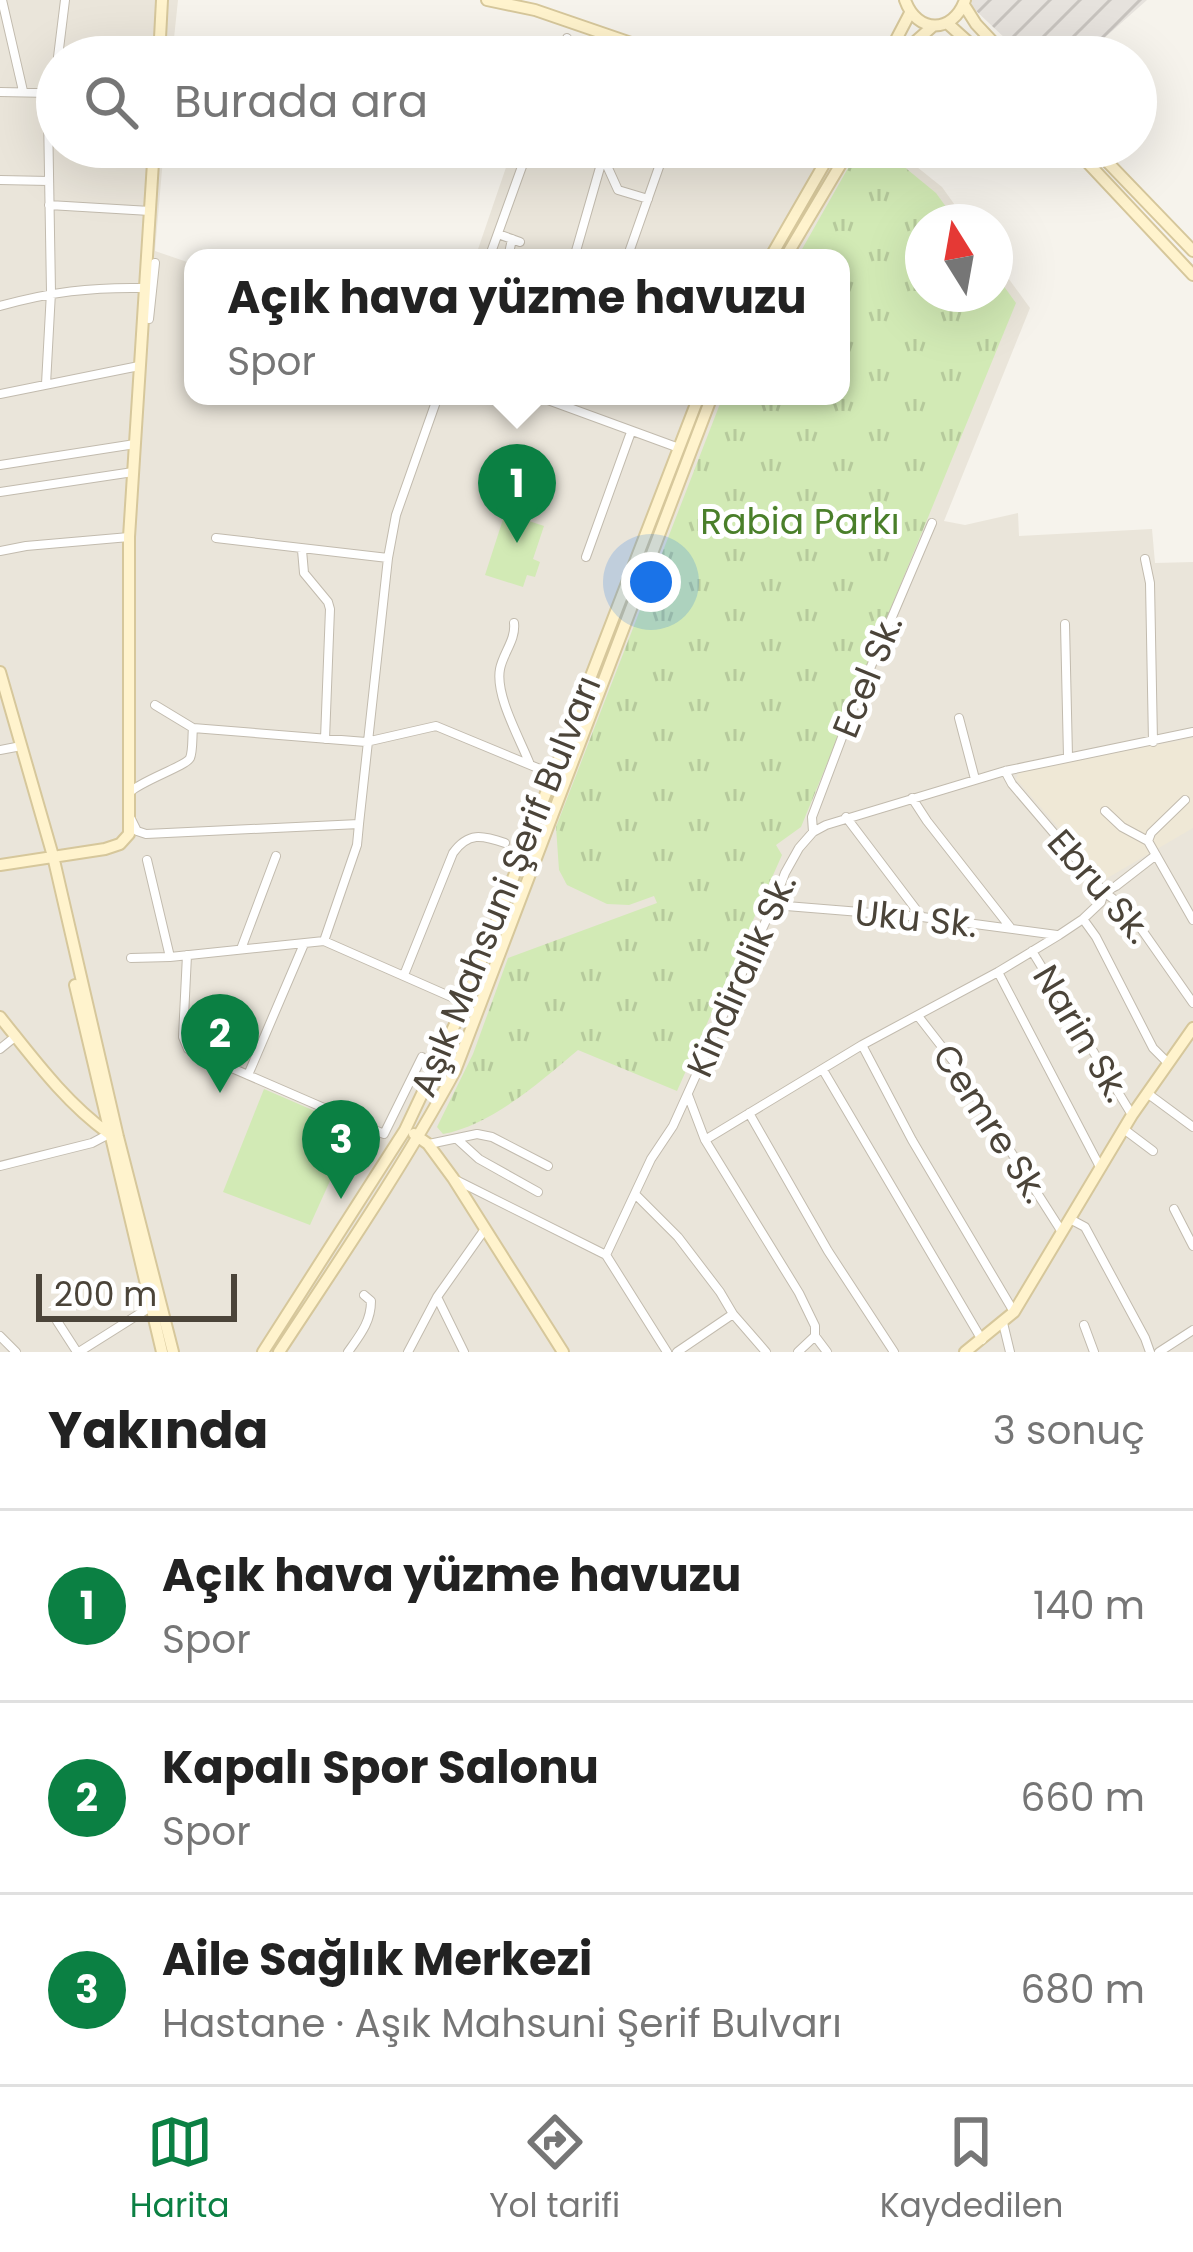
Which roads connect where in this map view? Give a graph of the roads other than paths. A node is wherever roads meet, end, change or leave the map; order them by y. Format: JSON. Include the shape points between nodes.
{"nodes":[{"id":1,"x":2,"y":0,"type":"edge"},
{"id":2,"x":65,"y":0,"type":"edge"},
{"id":3,"x":162,"y":0,"type":"edge"},
{"id":4,"x":487,"y":0,"type":"edge"},
{"id":5,"x":964,"y":3,"type":"edge"},
{"id":6,"x":536,"y":5,"type":"edge"},
{"id":7,"x":908,"y":6,"type":"edge"},
{"id":8,"x":947,"y":23,"type":"junction"},
{"id":9,"x":933,"y":26,"type":"junction"},
{"id":10,"x":61,"y":36,"type":"edge"},
{"id":11,"x":160,"y":36,"type":"edge"},
{"id":12,"x":617,"y":36,"type":"edge"},
{"id":13,"x":896,"y":36,"type":"edge"},
{"id":14,"x":922,"y":36,"type":"edge"},
{"id":15,"x":962,"y":36,"type":"edge"},
{"id":16,"x":987,"y":36,"type":"edge"},
{"id":17,"x":23,"y":91,"type":"junction"},
{"id":18,"x":0,"y":92,"type":"edge"},
{"id":19,"x":36,"y":92,"type":"edge"},
{"id":20,"x":49,"y":168,"type":"edge"},
{"id":21,"x":153,"y":168,"type":"edge"},
{"id":22,"x":521,"y":168,"type":"edge"},
{"id":23,"x":600,"y":168,"type":"edge"},
{"id":24,"x":608,"y":168,"type":"edge"},
{"id":25,"x":658,"y":168,"type":"edge"},
{"id":26,"x":822,"y":168,"type":"edge"},
{"id":27,"x":838,"y":168,"type":"edge"},
{"id":28,"x":1093,"y":168,"type":"edge"},
{"id":29,"x":1113,"y":168,"type":"edge"},
{"id":30,"x":0,"y":180,"type":"edge"},
{"id":31,"x":49,"y":182,"type":"junction"},
{"id":32,"x":648,"y":199,"type":"junction"},
{"id":33,"x":50,"y":205,"type":"junction"},
{"id":34,"x":151,"y":211,"type":"junction"},
{"id":35,"x":497,"y":234,"type":"junction"},
{"id":36,"x":492,"y":249,"type":"edge"},
{"id":37,"x":512,"y":249,"type":"edge"},
{"id":38,"x":577,"y":249,"type":"edge"},
{"id":39,"x":630,"y":249,"type":"edge"},
{"id":40,"x":775,"y":249,"type":"edge"},
{"id":41,"x":790,"y":249,"type":"edge"},
{"id":42,"x":1193,"y":251,"type":"edge"},
{"id":43,"x":155,"y":263,"type":"dead end"},
{"id":44,"x":1193,"y":274,"type":"edge"},
{"id":45,"x":143,"y":288,"type":"junction"},
{"id":46,"x":51,"y":292,"type":"junction"},
{"id":47,"x":0,"y":306,"type":"edge"},
{"id":48,"x":149,"y":319,"type":"dead end"},
{"id":49,"x":139,"y":366,"type":"junction"},
{"id":50,"x":46,"y":384,"type":"junction"},
{"id":51,"x":0,"y":394,"type":"edge"},
{"id":52,"x":435,"y":405,"type":"edge"},
{"id":53,"x":562,"y":405,"type":"edge"},
{"id":54,"x":577,"y":405,"type":"edge"},
{"id":55,"x":696,"y":405,"type":"edge"},
{"id":56,"x":709,"y":405,"type":"edge"},
{"id":57,"x":575,"y":410,"type":"junction"},
{"id":58,"x":631,"y":431,"type":"junction"},
{"id":59,"x":134,"y":444,"type":"junction"},
{"id":60,"x":679,"y":448,"type":"junction"},
{"id":61,"x":0,"y":465,"type":"edge"},
{"id":62,"x":133,"y":472,"type":"junction"},
{"id":63,"x":0,"y":492,"type":"edge"},
{"id":64,"x":932,"y":523,"type":"dead end"},
{"id":65,"x":129,"y":538,"type":"junction"},
{"id":66,"x":216,"y":538,"type":"dead end"},
{"id":67,"x":302,"y":550,"type":"junction"},
{"id":68,"x":0,"y":551,"type":"edge"},
{"id":69,"x":586,"y":557,"type":"dead end"},
{"id":70,"x":388,"y":558,"type":"junction"},
{"id":71,"x":1145,"y":559,"type":"dead end"},
{"id":72,"x":514,"y":623,"type":"dead end"},
{"id":73,"x":1065,"y":623,"type":"dead end"},
{"id":74,"x":0,"y":672,"type":"edge"},
{"id":75,"x":1,"y":697,"type":"edge"},
{"id":76,"x":155,"y":705,"type":"dead end"},
{"id":77,"x":959,"y":718,"type":"dead end"},
{"id":78,"x":193,"y":728,"type":"junction"},
{"id":79,"x":1193,"y":732,"type":"edge"},
{"id":80,"x":325,"y":739,"type":"junction"},
{"id":81,"x":366,"y":742,"type":"junction"},
{"id":82,"x":1153,"y":742,"type":"junction"},
{"id":83,"x":16,"y":747,"type":"junction"},
{"id":84,"x":0,"y":750,"type":"edge"},
{"id":85,"x":1068,"y":758,"type":"junction"},
{"id":86,"x":530,"y":764,"type":"junction"},
{"id":87,"x":1005,"y":771,"type":"junction"},
{"id":88,"x":552,"y":774,"type":"junction"},
{"id":89,"x":975,"y":779,"type":"junction"},
{"id":90,"x":130,"y":792,"type":"junction"},
{"id":91,"x":912,"y":798,"type":"junction"},
{"id":92,"x":1185,"y":800,"type":"dead end"},
{"id":93,"x":1105,"y":811,"type":"dead end"},
{"id":94,"x":846,"y":817,"type":"junction"},
{"id":95,"x":130,"y":818,"type":"junction"},
{"id":96,"x":358,"y":824,"type":"junction"},
{"id":97,"x":814,"y":832,"type":"junction"},
{"id":98,"x":1148,"y":842,"type":"junction"},
{"id":99,"x":505,"y":843,"type":"dead end"},
{"id":100,"x":276,"y":856,"type":"dead end"},
{"id":101,"x":1156,"y":856,"type":"junction"},
{"id":102,"x":50,"y":857,"type":"junction"},
{"id":103,"x":147,"y":860,"type":"dead end"},
{"id":104,"x":0,"y":866,"type":"edge"},
{"id":105,"x":1104,"y":892,"type":"junction"},
{"id":106,"x":773,"y":905,"type":"junction"},
{"id":107,"x":922,"y":917,"type":"junction"},
{"id":108,"x":1083,"y":920,"type":"junction"},
{"id":109,"x":1193,"y":920,"type":"edge"},
{"id":110,"x":1011,"y":928,"type":"junction"},
{"id":111,"x":1059,"y":935,"type":"junction"},
{"id":112,"x":324,"y":941,"type":"junction"},
{"id":113,"x":304,"y":944,"type":"junction"},
{"id":114,"x":241,"y":950,"type":"junction"},
{"id":115,"x":1032,"y":951,"type":"junction"},
{"id":116,"x":187,"y":955,"type":"junction"},
{"id":117,"x":170,"y":957,"type":"junction"},
{"id":118,"x":131,"y":958,"type":"dead end"},
{"id":119,"x":998,"y":972,"type":"junction"},
{"id":120,"x":404,"y":975,"type":"junction"},
{"id":121,"x":465,"y":1003,"type":"junction"},
{"id":122,"x":1193,"y":1003,"type":"edge"},
{"id":123,"x":918,"y":1016,"type":"junction"},
{"id":124,"x":0,"y":1017,"type":"edge"},
{"id":125,"x":1193,"y":1028,"type":"edge"},
{"id":126,"x":16,"y":1036,"type":"junction"},
{"id":127,"x":1188,"y":1043,"type":"edge"},
{"id":128,"x":862,"y":1045,"type":"junction"},
{"id":129,"x":0,"y":1049,"type":"edge"},
{"id":130,"x":422,"y":1058,"type":"dead end"},
{"id":131,"x":1167,"y":1062,"type":"junction"},
{"id":132,"x":823,"y":1070,"type":"junction"},
{"id":133,"x":248,"y":1075,"type":"junction"},
{"id":134,"x":1147,"y":1093,"type":"junction"},
{"id":135,"x":688,"y":1094,"type":"junction"},
{"id":136,"x":749,"y":1113,"type":"junction"},
{"id":137,"x":1132,"y":1115,"type":"junction"},
{"id":138,"x":695,"y":1118,"type":"junction"},
{"id":139,"x":673,"y":1126,"type":"junction"},
{"id":140,"x":1193,"y":1127,"type":"edge"},
{"id":141,"x":406,"y":1130,"type":"junction"},
{"id":142,"x":1124,"y":1130,"type":"junction"},
{"id":143,"x":110,"y":1134,"type":"junction"},
{"id":144,"x":457,"y":1139,"type":"junction"},
{"id":145,"x":705,"y":1139,"type":"junction"},
{"id":146,"x":424,"y":1140,"type":"junction"},
{"id":147,"x":1153,"y":1151,"type":"dead end"},
{"id":148,"x":0,"y":1166,"type":"edge"},
{"id":149,"x":548,"y":1166,"type":"dead end"},
{"id":150,"x":1100,"y":1167,"type":"junction"},
{"id":151,"x":453,"y":1178,"type":"junction"},
{"id":152,"x":538,"y":1192,"type":"dead end"},
{"id":153,"x":636,"y":1195,"type":"junction"},
{"id":154,"x":1174,"y":1209,"type":"dead end"},
{"id":155,"x":1070,"y":1219,"type":"junction"},
{"id":156,"x":485,"y":1229,"type":"junction"},
{"id":157,"x":1062,"y":1232,"type":"junction"},
{"id":158,"x":1193,"y":1246,"type":"edge"},
{"id":159,"x":607,"y":1255,"type":"junction"},
{"id":160,"x":364,"y":1295,"type":"dead end"},
{"id":161,"x":437,"y":1298,"type":"junction"},
{"id":162,"x":156,"y":1302,"type":"junction"},
{"id":163,"x":1013,"y":1312,"type":"junction"},
{"id":164,"x":733,"y":1314,"type":"junction"},
{"id":165,"x":57,"y":1321,"type":"dead end"},
{"id":166,"x":1003,"y":1323,"type":"junction"},
{"id":167,"x":1084,"y":1325,"type":"dead end"},
{"id":168,"x":1193,"y":1330,"type":"edge"},
{"id":169,"x":0,"y":1336,"type":"edge"},
{"id":170,"x":815,"y":1336,"type":"junction"},
{"id":171,"x":1181,"y":1339,"type":"junction"},
{"id":172,"x":982,"y":1340,"type":"junction"},
{"id":173,"x":93,"y":1349,"type":"edge"},
{"id":174,"x":16,"y":1352,"type":"edge"},
{"id":175,"x":78,"y":1352,"type":"edge"},
{"id":176,"x":162,"y":1352,"type":"edge"},
{"id":177,"x":173,"y":1352,"type":"edge"},
{"id":178,"x":263,"y":1352,"type":"edge"},
{"id":179,"x":278,"y":1352,"type":"edge"},
{"id":180,"x":348,"y":1352,"type":"edge"},
{"id":181,"x":408,"y":1352,"type":"edge"},
{"id":182,"x":464,"y":1352,"type":"edge"},
{"id":183,"x":563,"y":1352,"type":"edge"},
{"id":184,"x":667,"y":1352,"type":"edge"},
{"id":185,"x":677,"y":1352,"type":"edge"},
{"id":186,"x":766,"y":1352,"type":"edge"},
{"id":187,"x":798,"y":1352,"type":"edge"},
{"id":188,"x":827,"y":1352,"type":"edge"},
{"id":189,"x":894,"y":1352,"type":"edge"},
{"id":190,"x":965,"y":1352,"type":"edge"},
{"id":191,"x":1010,"y":1352,"type":"edge"},
{"id":192,"x":1094,"y":1352,"type":"edge"},
{"id":193,"x":1155,"y":1352,"type":"edge"},
{"id":194,"x":1188,"y":1352,"type":"edge"}],
"edges":[{"from":1,"to":17,"type":"street"},
{"from":2,"to":10,"type":"street"},
{"from":3,"to":11,"type":"main road"},
{"from":4,"to":6,"type":"main road"},
{"from":5,"to":8,"type":"main road"},
{"from":5,"to":16,"type":"main road"},
{"from":6,"to":12,"type":"main road"},
{"from":7,"to":9,"type":"main road"},
{"from":7,"to":13,"type":"main road"},
{"from":8,"to":9,"type":"main road"},
{"from":8,"to":15,"type":"main road"},
{"from":9,"to":14,"type":"main road"},
{"from":17,"to":18,"type":"street"},
{"from":17,"to":19,"type":"street"},
{"from":20,"to":31,"type":"street"},
{"from":21,"to":34,"type":"main road"},
{"from":22,"to":35,"type":"street"},
{"from":23,"to":38,"type":"street"},
{"from":24,"to":32,"type":"street","via":[[618,190]]},
{"from":25,"to":32,"type":"street"},
{"from":26,"to":40,"type":"main road"},
{"from":27,"to":41,"type":"main road"},
{"from":28,"to":44,"type":"main road"},
{"from":29,"to":42,"type":"main road"},
{"from":30,"to":31,"type":"street"},
{"from":31,"to":33,"type":"street"},
{"from":32,"to":39,"type":"street"},
{"from":33,"to":34,"type":"street"},
{"from":33,"to":46,"type":"street"},
{"from":34,"to":45,"type":"main road"},
{"from":35,"to":36,"type":"street"},
{"from":35,"to":37,"type":"street","via":[[516,241]]},
{"from":43,"to":48,"type":"street"},
{"from":45,"to":46,"type":"street"},
{"from":45,"to":49,"type":"main road"},
{"from":46,"to":47,"type":"street"},
{"from":46,"to":50,"type":"street"},
{"from":49,"to":50,"type":"street"},
{"from":49,"to":59,"type":"main road"},
{"from":50,"to":51,"type":"street"},
{"from":52,"to":70,"type":"street"},
{"from":53,"to":57,"type":"street"},
{"from":54,"to":57,"type":"street"},
{"from":55,"to":60,"type":"main road","name":"Aşık Mahsuni Şerif Bulvarı"},
{"from":56,"to":146,"type":"main road","name":"Aşık Mahsuni Şerif Bulvarı"},
{"from":57,"to":58,"type":"street"},
{"from":58,"to":60,"type":"street"},
{"from":58,"to":69,"type":"street"},
{"from":59,"to":61,"type":"street"},
{"from":59,"to":62,"type":"main road"},
{"from":60,"to":88,"type":"main road","name":"Aşık Mahsuni Şerif Bulvarı"},
{"from":62,"to":63,"type":"street"},
{"from":62,"to":65,"type":"main road"},
{"from":64,"to":97,"type":"street","name":"Ecel Sk.","via":[[852,711],[812,817]]},
{"from":65,"to":68,"type":"street"},
{"from":65,"to":90,"type":"main road"},
{"from":66,"to":67,"type":"street"},
{"from":67,"to":70,"type":"street"},
{"from":67,"to":80,"type":"street","via":[[304,573],[330,610]]},
{"from":70,"to":81,"type":"street"},
{"from":71,"to":82,"type":"street"},
{"from":72,"to":86,"type":"street","via":[[498,682]]},
{"from":73,"to":85,"type":"street"},
{"from":74,"to":102,"type":"main road"},
{"from":75,"to":83,"type":"main road"},
{"from":76,"to":78,"type":"street"},
{"from":77,"to":89,"type":"street"},
{"from":78,"to":80,"type":"street"},
{"from":78,"to":90,"type":"street","via":[[188,762]]},
{"from":79,"to":82,"type":"street","name":"Kindiralik Sk."},
{"from":80,"to":81,"type":"street"},
{"from":81,"to":86,"type":"street","via":[[436,726]]},
{"from":81,"to":96,"type":"street"},
{"from":82,"to":85,"type":"street","name":"Kindiralik Sk."},
{"from":83,"to":84,"type":"street"},
{"from":83,"to":102,"type":"main road"},
{"from":85,"to":87,"type":"street","name":"Kindiralik Sk."},
{"from":86,"to":88,"type":"street"},
{"from":87,"to":89,"type":"street","name":"Kindiralik Sk."},
{"from":87,"to":105,"type":"street","name":"Ebru Sk."},
{"from":88,"to":121,"type":"main road","name":"Aşık Mahsuni Şerif Bulvarı"},
{"from":89,"to":91,"type":"street","name":"Kindiralik Sk."},
{"from":90,"to":95,"type":"main road"},
{"from":91,"to":94,"type":"street","name":"Kindiralik Sk."},
{"from":91,"to":110,"type":"street"},
{"from":92,"to":98,"type":"street"},
{"from":93,"to":98,"type":"street"},
{"from":94,"to":97,"type":"street","name":"Kindiralik Sk."},
{"from":94,"to":107,"type":"street"},
{"from":95,"to":96,"type":"street","via":[[146,834]]},
{"from":95,"to":102,"type":"main road","via":[[120,844]]},
{"from":96,"to":112,"type":"street"},
{"from":97,"to":106,"type":"street","name":"Kindiralik Sk.","via":[[784,873]]},
{"from":98,"to":101,"type":"street"},
{"from":99,"to":120,"type":"street","via":[[483,836],[460,842]]},
{"from":100,"to":114,"type":"street"},
{"from":101,"to":105,"type":"street"},
{"from":101,"to":109,"type":"street"},
{"from":102,"to":104,"type":"main road"},
{"from":102,"to":143,"type":"main road"},
{"from":102,"to":162,"type":"main road"},
{"from":103,"to":117,"type":"street"},
{"from":105,"to":108,"type":"street"},
{"from":105,"to":122,"type":"street","name":"Ebru Sk.","via":[[1128,910]]},
{"from":106,"to":107,"type":"street","name":"Uku Sk."},
{"from":106,"to":135,"type":"street","name":"Kindiralik Sk."},
{"from":107,"to":110,"type":"street","name":"Uku Sk."},
{"from":108,"to":111,"type":"street"},
{"from":108,"to":131,"type":"street"},
{"from":110,"to":111,"type":"street","name":"Uku Sk."},
{"from":111,"to":115,"type":"street"},
{"from":112,"to":113,"type":"street"},
{"from":112,"to":120,"type":"street"},
{"from":113,"to":114,"type":"street"},
{"from":113,"to":133,"type":"street"},
{"from":114,"to":116,"type":"street"},
{"from":115,"to":119,"type":"street"},
{"from":115,"to":137,"type":"street","name":"Narin Sk."},
{"from":116,"to":117,"type":"street"},
{"from":116,"to":133,"type":"street","via":[[182,1037],[188,1048]]},
{"from":117,"to":118,"type":"street"},
{"from":119,"to":123,"type":"street"},
{"from":119,"to":150,"type":"street"},
{"from":120,"to":121,"type":"street"},
{"from":121,"to":141,"type":"main road","name":"Aşık Mahsuni Şerif Bulvarı"},
{"from":123,"to":128,"type":"street"},
{"from":123,"to":157,"type":"street","name":"Cemre Sk."},
{"from":124,"to":126,"type":"main road"},
{"from":125,"to":127,"type":"main road"},
{"from":126,"to":129,"type":"street"},
{"from":126,"to":143,"type":"main road"},
{"from":127,"to":131,"type":"main road"},
{"from":128,"to":132,"type":"street"},
{"from":128,"to":163,"type":"street"},
{"from":130,"to":133,"type":"street","via":[[384,1135]]},
{"from":131,"to":134,"type":"main road"},
{"from":132,"to":136,"type":"street"},
{"from":132,"to":172,"type":"street"},
{"from":134,"to":137,"type":"main road"},
{"from":134,"to":140,"type":"street"},
{"from":135,"to":138,"type":"street"},
{"from":135,"to":139,"type":"street","name":"Kindiralik Sk."},
{"from":136,"to":145,"type":"street"},
{"from":136,"to":189,"type":"street"},
{"from":137,"to":142,"type":"main road"},
{"from":138,"to":139,"type":"street"},
{"from":138,"to":145,"type":"street"},
{"from":139,"to":153,"type":"street","name":"Kindiralik Sk."},
{"from":141,"to":146,"type":"main road"},
{"from":141,"to":178,"type":"main road","name":"Aşık Mahsuni Şerif Bulvarı"},
{"from":142,"to":147,"type":"street"},
{"from":142,"to":150,"type":"main road"},
{"from":143,"to":148,"type":"street"},
{"from":143,"to":162,"type":"main road"},
{"from":144,"to":146,"type":"street"},
{"from":144,"to":149,"type":"street","via":[[492,1137]]},
{"from":144,"to":152,"type":"street"},
{"from":145,"to":170,"type":"street","via":[[800,1294]]},
{"from":146,"to":151,"type":"main road"},
{"from":146,"to":179,"type":"main road","name":"Aşık Mahsuni Şerif Bulvarı"},
{"from":150,"to":155,"type":"main road"},
{"from":151,"to":156,"type":"main road"},
{"from":151,"to":159,"type":"street"},
{"from":153,"to":159,"type":"street","name":"Kindiralik Sk."},
{"from":153,"to":164,"type":"street"},
{"from":154,"to":158,"type":"street"},
{"from":155,"to":157,"type":"main road"},
{"from":155,"to":193,"type":"street","via":[[1085,1227]]},
{"from":156,"to":161,"type":"street"},
{"from":156,"to":183,"type":"main road"},
{"from":157,"to":163,"type":"main road"},
{"from":159,"to":184,"type":"street"},
{"from":160,"to":180,"type":"street","via":[[371,1312]]},
{"from":161,"to":181,"type":"street"},
{"from":161,"to":182,"type":"street"},
{"from":162,"to":173,"type":"street"},
{"from":162,"to":176,"type":"main road"},
{"from":162,"to":177,"type":"main road"},
{"from":163,"to":166,"type":"main road"},
{"from":164,"to":185,"type":"street"},
{"from":164,"to":186,"type":"street"},
{"from":165,"to":175,"type":"street"},
{"from":166,"to":172,"type":"main road"},
{"from":166,"to":191,"type":"street"},
{"from":167,"to":192,"type":"street"},
{"from":168,"to":171,"type":"street"},
{"from":169,"to":174,"type":"street"},
{"from":170,"to":187,"type":"street"},
{"from":170,"to":188,"type":"street"},
{"from":171,"to":193,"type":"street"},
{"from":171,"to":194,"type":"street"},
{"from":172,"to":190,"type":"main road"},
{"from":173,"to":175,"type":"street"}]}
